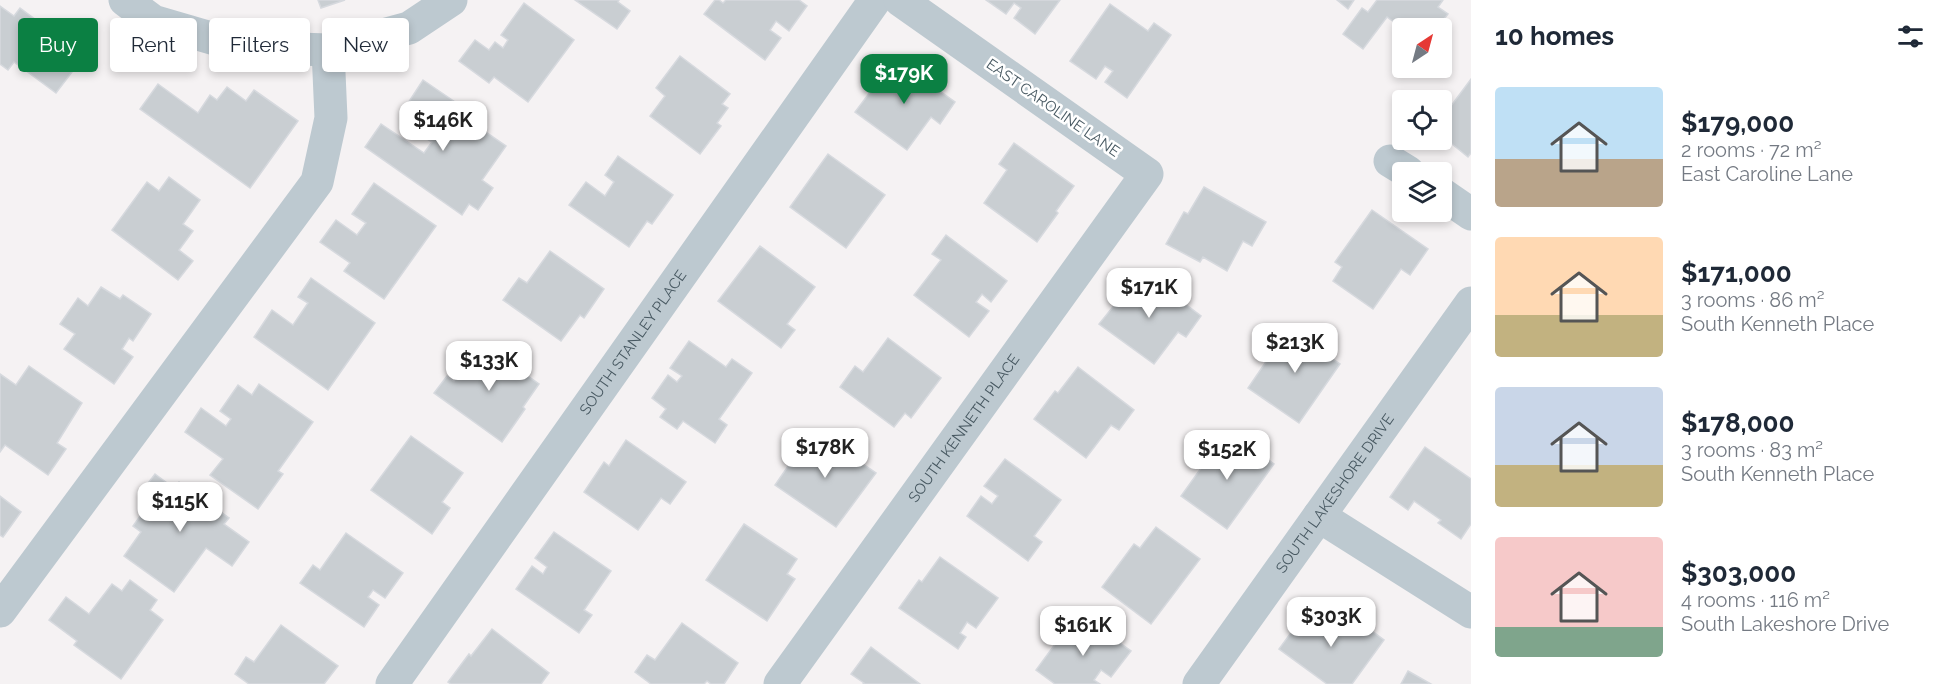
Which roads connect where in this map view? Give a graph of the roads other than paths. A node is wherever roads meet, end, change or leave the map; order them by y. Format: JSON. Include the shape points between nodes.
{"nodes":[{"id":1,"x":125,"y":0,"type":"edge"},
{"id":2,"x":452,"y":0,"type":"edge"},
{"id":3,"x":875,"y":0,"type":"edge"},
{"id":4,"x":900,"y":0,"type":"edge"},
{"id":5,"x":409,"y":28,"type":"edge"},
{"id":6,"x":322,"y":50,"type":"edge"},
{"id":7,"x":329,"y":72,"type":"edge"},
{"id":8,"x":1147,"y":174,"type":"joint"},
{"id":9,"x":1452,"y":202,"type":"edge"},
{"id":10,"x":1471,"y":214,"type":"edge"},
{"id":11,"x":1471,"y":303,"type":"edge"},
{"id":12,"x":1319,"y":516,"type":"junction"},
{"id":13,"x":0,"y":611,"type":"edge"},
{"id":14,"x":1471,"y":612,"type":"edge"},
{"id":15,"x":392,"y":684,"type":"edge"},
{"id":16,"x":780,"y":684,"type":"edge"},
{"id":17,"x":1199,"y":684,"type":"edge"}],
"edges":[{"from":1,"to":6,"type":"street","via":[[153,21],[242,47]]},
{"from":2,"to":5,"type":"street"},
{"from":3,"to":15,"type":"street","name":"SOUTH STANLEY PLACE"},
{"from":4,"to":8,"type":"street","name":"EAST CAROLINE LANE"},
{"from":7,"to":13,"type":"street","via":[[331,118],[317,182]]},
{"from":8,"to":16,"type":"street","name":"SOUTH KENNETH PLACE"},
{"from":9,"to":10,"type":"street"},
{"from":11,"to":12,"type":"street","name":"SOUTH LAKESHORE DRIVE"},
{"from":12,"to":14,"type":"street"},
{"from":12,"to":17,"type":"street","name":"SOUTH LAKESHORE DRIVE"}]}
